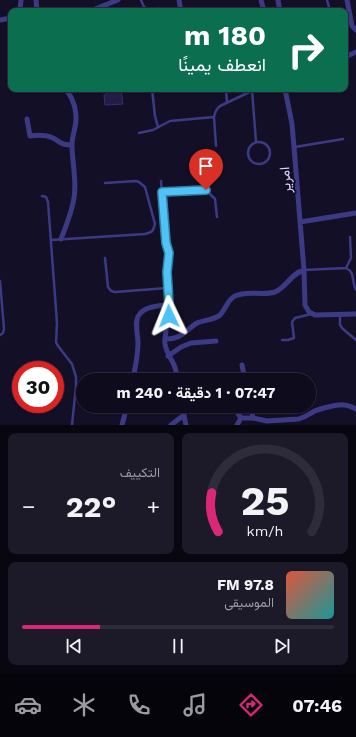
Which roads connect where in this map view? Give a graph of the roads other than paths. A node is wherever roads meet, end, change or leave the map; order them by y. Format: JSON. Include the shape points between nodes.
{"nodes":[{"id":1,"x":118,"y":0,"type":"edge"},
{"id":2,"x":348,"y":3,"type":"edge"},
{"id":3,"x":98,"y":8,"type":"edge"},
{"id":4,"x":356,"y":30,"type":"edge"},
{"id":5,"x":67,"y":92,"type":"edge"},
{"id":6,"x":152,"y":92,"type":"edge"},
{"id":7,"x":226,"y":92,"type":"edge"},
{"id":8,"x":248,"y":92,"type":"edge"},
{"id":9,"x":252,"y":92,"type":"edge"},
{"id":10,"x":285,"y":92,"type":"edge"},
{"id":11,"x":227,"y":103,"type":"junction"},
{"id":12,"x":214,"y":117,"type":"junction"},
{"id":13,"x":27,"y":119,"type":"dead end"},
{"id":14,"x":158,"y":127,"type":"junction"},
{"id":15,"x":139,"y":133,"type":"dead end"},
{"id":16,"x":343,"y":140,"type":"dead end"},
{"id":17,"x":256,"y":142,"type":"junction"},
{"id":18,"x":72,"y":145,"type":"junction"},
{"id":19,"x":216,"y":146,"type":"dead end"},
{"id":20,"x":294,"y":147,"type":"junction"},
{"id":21,"x":161,"y":181,"type":"dead end"},
{"id":22,"x":206,"y":182,"type":"dead end"},
{"id":23,"x":105,"y":183,"type":"dead end"},
{"id":24,"x":206,"y":190,"type":"junction"},
{"id":25,"x":162,"y":192,"type":"junction"},
{"id":26,"x":42,"y":196,"type":"dead end"},
{"id":27,"x":356,"y":213,"type":"edge"},
{"id":28,"x":217,"y":217,"type":"dead end"},
{"id":29,"x":300,"y":222,"type":"junction"},
{"id":30,"x":350,"y":237,"type":"dead end"},
{"id":31,"x":61,"y":239,"type":"junction"},
{"id":32,"x":51,"y":240,"type":"junction"},
{"id":33,"x":105,"y":258,"type":"dead end"},
{"id":34,"x":346,"y":268,"type":"junction"},
{"id":35,"x":304,"y":270,"type":"junction"},
{"id":36,"x":0,"y":281,"type":"edge"},
{"id":37,"x":168,"y":288,"type":"junction"},
{"id":38,"x":356,"y":290,"type":"edge"},
{"id":39,"x":168,"y":306,"type":"junction"},
{"id":40,"x":312,"y":314,"type":"junction"},
{"id":41,"x":340,"y":314,"type":"junction"},
{"id":42,"x":356,"y":314,"type":"edge"},
{"id":43,"x":0,"y":335,"type":"edge"},
{"id":44,"x":165,"y":339,"type":"junction"},
{"id":45,"x":282,"y":340,"type":"dead end"},
{"id":46,"x":356,"y":340,"type":"edge"},
{"id":47,"x":216,"y":341,"type":"dead end"},
{"id":48,"x":168,"y":356,"type":"junction"},
{"id":49,"x":242,"y":366,"type":"dead end"},
{"id":50,"x":133,"y":373,"type":"edge"},
{"id":51,"x":176,"y":373,"type":"edge"},
{"id":52,"x":244,"y":373,"type":"edge"},
{"id":53,"x":356,"y":409,"type":"edge"},
{"id":54,"x":125,"y":413,"type":"edge"},
{"id":55,"x":238,"y":413,"type":"edge"},
{"id":56,"x":252,"y":413,"type":"edge"},
{"id":57,"x":184,"y":414,"type":"joint"},
{"id":58,"x":241,"y":418,"type":"junction"},
{"id":59,"x":253,"y":418,"type":"junction"},
{"id":60,"x":72,"y":425,"type":"edge"},
{"id":61,"x":122,"y":425,"type":"edge"},
{"id":62,"x":171,"y":425,"type":"edge"},
{"id":63,"x":186,"y":425,"type":"edge"},
{"id":64,"x":237,"y":425,"type":"edge"}],
"edges":[{"from":1,"to":3,"type":"street"},
{"from":2,"to":4,"type":"street","via":[[352,26]]},
{"from":5,"to":18,"type":"street","via":[[76,117]]},
{"from":6,"to":14,"type":"lane"},
{"from":7,"to":11,"type":"lane"},
{"from":8,"to":11,"type":"lane"},
{"from":9,"to":17,"type":"lane"},
{"from":10,"to":20,"type":"street","name":"امرير"},
{"from":11,"to":12,"type":"lane","via":[[217,108]]},
{"from":12,"to":14,"type":"lane","via":[[170,121]]},
{"from":12,"to":19,"type":"lane"},
{"from":13,"to":18,"type":"street","via":[[30,136],[39,135],[52,138],[64,145]]},
{"from":14,"to":15,"type":"lane"},
{"from":16,"to":20,"type":"lane"},
{"from":17,"to":17,"type":"lane","via":[[268,145],[271,151],[270,158],[260,165],[249,158],[250,146]]},
{"from":18,"to":31,"type":"street","via":[[76,190]]},
{"from":20,"to":29,"type":"street","name":"امرير"},
{"from":21,"to":25,"type":"lane"},
{"from":22,"to":24,"type":"lane"},
{"from":23,"to":31,"type":"lane","via":[[136,181],[142,184],[155,224],[153,230],[148,234]]},
{"from":24,"to":25,"type":"lane"},
{"from":24,"to":28,"type":"lane","via":[[215,199]]},
{"from":25,"to":37,"type":"lane","via":[[169,253]]},
{"from":26,"to":32,"type":"lane","via":[[48,201]]},
{"from":27,"to":29,"type":"street"},
{"from":29,"to":35,"type":"street","name":"امرير"},
{"from":30,"to":34,"type":"lane","via":[[351,258]]},
{"from":31,"to":32,"type":"lane"},
{"from":32,"to":60,"type":"lane","via":[[56,342],[72,364],[76,377]]},
{"from":33,"to":37,"type":"lane","via":[[108,287],[111,291]]},
{"from":34,"to":35,"type":"lane"},
{"from":34,"to":38,"type":"lane","via":[[353,274]]},
{"from":35,"to":40,"type":"street","name":"امرير","via":[[305,305]]},
{"from":35,"to":44,"type":"street","via":[[295,273],[276,291],[236,296],[218,316],[198,323],[178,337]]},
{"from":36,"to":43,"type":"lane","via":[[4,329]]},
{"from":37,"to":39,"type":"lane"},
{"from":39,"to":44,"type":"street"},
{"from":39,"to":50,"type":"street","via":[[151,308],[138,315],[138,343]]},
{"from":40,"to":41,"type":"street"},
{"from":40,"to":45,"type":"lane","via":[[295,318],[292,322],[294,338]]},
{"from":41,"to":42,"type":"street"},
{"from":41,"to":46,"type":"lane","via":[[340,325]]},
{"from":44,"to":48,"type":"street"},
{"from":47,"to":48,"type":"street","via":[[190,343]]},
{"from":48,"to":51,"type":"street"},
{"from":49,"to":52,"type":"street"},
{"from":53,"to":59,"type":"street","via":[[349,405],[339,405],[319,409],[299,419]]},
{"from":54,"to":61,"type":"street"},
{"from":55,"to":58,"type":"street"},
{"from":56,"to":59,"type":"street"},
{"from":57,"to":62,"type":"street"},
{"from":57,"to":63,"type":"street"},
{"from":58,"to":59,"type":"street"},
{"from":58,"to":64,"type":"street"}]}
